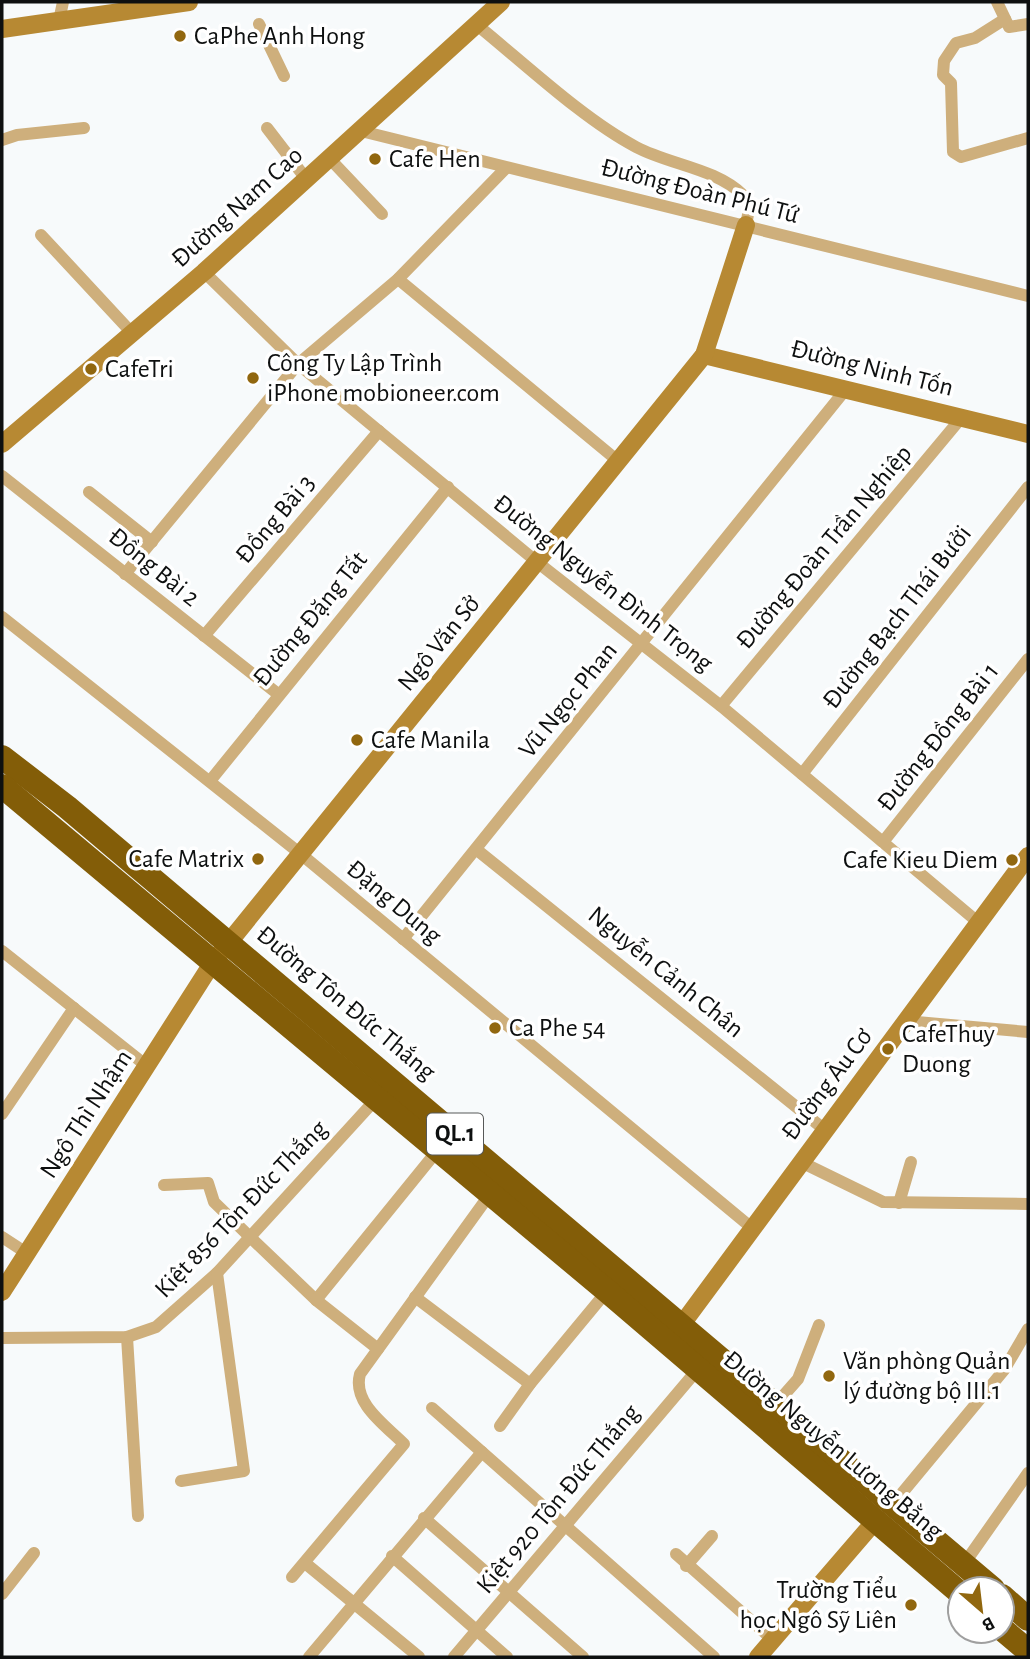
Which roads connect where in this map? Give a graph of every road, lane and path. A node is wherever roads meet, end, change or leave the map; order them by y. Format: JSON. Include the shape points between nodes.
{"nodes":[{"id":1,"x":63,"y":2,"type":"edge"},
{"id":2,"x":188,"y":2,"type":"edge"},
{"id":3,"x":501,"y":2,"type":"edge"},
{"id":4,"x":998,"y":2,"type":"edge"},
{"id":5,"x":1005,"y":19,"type":"junction"},
{"id":6,"x":59,"y":21,"type":"junction"},
{"id":7,"x":260,"y":24,"type":"dead end"},
{"id":8,"x":1028,"y":24,"type":"edge"},
{"id":9,"x":477,"y":25,"type":"junction"},
{"id":10,"x":2,"y":29,"type":"edge"},
{"id":11,"x":284,"y":76,"type":"dead end"},
{"id":12,"x":84,"y":128,"type":"dead end"},
{"id":13,"x":267,"y":128,"type":"dead end"},
{"id":14,"x":361,"y":131,"type":"junction"},
{"id":15,"x":1028,"y":138,"type":"edge"},
{"id":16,"x":2,"y":140,"type":"edge"},
{"id":17,"x":330,"y":159,"type":"junction"},
{"id":18,"x":506,"y":168,"type":"junction"},
{"id":19,"x":307,"y":180,"type":"junction"},
{"id":20,"x":382,"y":214,"type":"dead end"},
{"id":21,"x":746,"y":225,"type":"junction"},
{"id":22,"x":41,"y":235,"type":"dead end"},
{"id":23,"x":204,"y":272,"type":"junction"},
{"id":24,"x":398,"y":279,"type":"junction"},
{"id":25,"x":1028,"y":296,"type":"edge"},
{"id":26,"x":132,"y":333,"type":"junction"},
{"id":27,"x":704,"y":355,"type":"junction"},
{"id":28,"x":298,"y":364,"type":"junction"},
{"id":29,"x":846,"y":389,"type":"junction"},
{"id":30,"x":962,"y":417,"type":"junction"},
{"id":31,"x":380,"y":431,"type":"junction"},
{"id":32,"x":1028,"y":434,"type":"edge"},
{"id":33,"x":2,"y":444,"type":"edge"},
{"id":34,"x":618,"y":461,"type":"junction"},
{"id":35,"x":2,"y":476,"type":"edge"},
{"id":36,"x":447,"y":487,"type":"junction"},
{"id":37,"x":1028,"y":487,"type":"edge"},
{"id":38,"x":89,"y":492,"type":"dead end"},
{"id":39,"x":152,"y":542,"type":"junction"},
{"id":40,"x":537,"y":562,"type":"junction"},
{"id":41,"x":125,"y":574,"type":"junction"},
{"id":42,"x":2,"y":617,"type":"edge"},
{"id":43,"x":204,"y":636,"type":"junction"},
{"id":44,"x":643,"y":643,"type":"junction"},
{"id":45,"x":1028,"y":660,"type":"edge"},
{"id":46,"x":278,"y":694,"type":"junction"},
{"id":47,"x":721,"y":706,"type":"junction"},
{"id":48,"x":2,"y":757,"type":"edge"},
{"id":49,"x":802,"y":774,"type":"junction"},
{"id":50,"x":210,"y":781,"type":"junction"},
{"id":51,"x":2,"y":786,"type":"edge"},
{"id":52,"x":883,"y":842,"type":"junction"},
{"id":53,"x":477,"y":850,"type":"junction"},
{"id":54,"x":302,"y":855,"type":"junction"},
{"id":55,"x":1028,"y":856,"type":"edge"},
{"id":56,"x":979,"y":923,"type":"junction"},
{"id":57,"x":403,"y":939,"type":"junction"},
{"id":58,"x":2,"y":951,"type":"edge"},
{"id":59,"x":221,"y":953,"type":"junction"},
{"id":60,"x":74,"y":1008,"type":"junction"},
{"id":61,"x":906,"y":1021,"type":"junction"},
{"id":62,"x":1028,"y":1032,"type":"edge"},
{"id":63,"x":148,"y":1067,"type":"junction"},
{"id":64,"x":377,"y":1098,"type":"junction"},
{"id":65,"x":2,"y":1114,"type":"edge"},
{"id":66,"x":825,"y":1130,"type":"junction"},
{"id":67,"x":437,"y":1151,"type":"junction"},
{"id":68,"x":801,"y":1162,"type":"junction"},
{"id":69,"x":911,"y":1162,"type":"dead end"},
{"id":70,"x":164,"y":1185,"type":"dead end"},
{"id":71,"x":490,"y":1195,"type":"junction"},
{"id":72,"x":899,"y":1203,"type":"junction"},
{"id":73,"x":1028,"y":1204,"type":"edge"},
{"id":74,"x":752,"y":1228,"type":"junction"},
{"id":75,"x":2,"y":1237,"type":"edge"},
{"id":76,"x":250,"y":1237,"type":"junction"},
{"id":77,"x":28,"y":1254,"type":"junction"},
{"id":78,"x":217,"y":1273,"type":"junction"},
{"id":79,"x":607,"y":1291,"type":"junction"},
{"id":80,"x":2,"y":1292,"type":"edge"},
{"id":81,"x":415,"y":1297,"type":"junction"},
{"id":82,"x":316,"y":1300,"type":"junction"},
{"id":83,"x":819,"y":1325,"type":"dead end"},
{"id":84,"x":1028,"y":1329,"type":"edge"},
{"id":85,"x":674,"y":1334,"type":"junction"},
{"id":86,"x":127,"y":1337,"type":"junction"},
{"id":87,"x":2,"y":1338,"type":"edge"},
{"id":88,"x":378,"y":1349,"type":"junction"},
{"id":89,"x":698,"y":1369,"type":"junction"},
{"id":90,"x":530,"y":1384,"type":"junction"},
{"id":91,"x":776,"y":1404,"type":"junction"},
{"id":92,"x":432,"y":1408,"type":"dead end"},
{"id":93,"x":500,"y":1426,"type":"dead end"},
{"id":94,"x":482,"y":1452,"type":"junction"},
{"id":95,"x":1028,"y":1473,"type":"edge"},
{"id":96,"x":181,"y":1481,"type":"dead end"},
{"id":97,"x":884,"y":1512,"type":"junction"},
{"id":98,"x":138,"y":1516,"type":"dead end"},
{"id":99,"x":424,"y":1518,"type":"junction"},
{"id":100,"x":565,"y":1527,"type":"junction"},
{"id":101,"x":712,"y":1536,"type":"dead end"},
{"id":102,"x":34,"y":1553,"type":"dead end"},
{"id":103,"x":676,"y":1554,"type":"dead end"},
{"id":104,"x":392,"y":1556,"type":"junction"},
{"id":105,"x":305,"y":1563,"type":"junction"},
{"id":106,"x":964,"y":1564,"type":"junction"},
{"id":107,"x":687,"y":1566,"type":"junction"},
{"id":108,"x":977,"y":1575,"type":"edge"},
{"id":109,"x":292,"y":1577,"type":"dead end"},
{"id":110,"x":946,"y":1578,"type":"edge"},
{"id":111,"x":510,"y":1591,"type":"junction"},
{"id":112,"x":2,"y":1594,"type":"edge"},
{"id":113,"x":355,"y":1602,"type":"junction"},
{"id":114,"x":476,"y":1631,"type":"junction"},
{"id":115,"x":773,"y":1640,"type":"junction"},
{"id":116,"x":309,"y":1657,"type":"edge"},
{"id":117,"x":419,"y":1657,"type":"edge"},
{"id":118,"x":454,"y":1657,"type":"edge"},
{"id":119,"x":507,"y":1657,"type":"edge"},
{"id":120,"x":583,"y":1657,"type":"edge"},
{"id":121,"x":714,"y":1657,"type":"edge"},
{"id":122,"x":758,"y":1657,"type":"edge"}],
"edges":[{"from":1,"to":6,"type":"street"},
{"from":2,"to":6,"type":"street"},
{"from":3,"to":9,"type":"street","name":"Đường Nam Cao"},
{"from":4,"to":5,"type":"street"},
{"from":5,"to":8,"type":"street","via":[[1009,27]]},
{"from":5,"to":15,"type":"street","via":[[975,38],[953,44],[942,69],[950,81],[954,155],[961,157]]},
{"from":6,"to":10,"type":"street"},
{"from":7,"to":11,"type":"street"},
{"from":9,"to":14,"type":"street","name":"Đường Nam Cao"},
{"from":9,"to":21,"type":"street","via":[[635,146],[725,180],[746,197]]},
{"from":12,"to":16,"type":"street"},
{"from":13,"to":19,"type":"street"},
{"from":14,"to":17,"type":"street","name":"Đường Nam Cao"},
{"from":14,"to":18,"type":"street","name":"Đường Đoàn Phú Tứ"},
{"from":17,"to":19,"type":"street","name":"Đường Nam Cao"},
{"from":17,"to":20,"type":"street"},
{"from":18,"to":21,"type":"street","name":"Đường Đoàn Phú Tứ"},
{"from":18,"to":24,"type":"street"},
{"from":19,"to":23,"type":"street","name":"Đường Nam Cao"},
{"from":21,"to":25,"type":"street","name":"Đường Đoàn Phú Tứ"},
{"from":21,"to":27,"type":"street"},
{"from":22,"to":26,"type":"street"},
{"from":23,"to":26,"type":"street","name":"Đường Nam Cao"},
{"from":23,"to":28,"type":"street","name":"Đường Nguyễn Đình Trọng"},
{"from":24,"to":28,"type":"street"},
{"from":24,"to":34,"type":"street"},
{"from":26,"to":33,"type":"street","name":"Đường Nam Cao"},
{"from":27,"to":29,"type":"street","name":"Đường Ninh Tốn"},
{"from":27,"to":34,"type":"street","name":"Ngô Văn Sở"},
{"from":28,"to":31,"type":"street","name":"Đường Nguyễn Đình Trọng"},
{"from":28,"to":39,"type":"street"},
{"from":29,"to":30,"type":"street","name":"Đường Ninh Tốn"},
{"from":29,"to":44,"type":"street","name":"Vũ Ngọc Phan"},
{"from":30,"to":32,"type":"street","name":"Đường Ninh Tốn"},
{"from":30,"to":47,"type":"street","name":"Đường Đoàn Trần Nghiệp"},
{"from":31,"to":36,"type":"street","name":"Đường Nguyễn Đình Trọng"},
{"from":31,"to":43,"type":"street","name":"Đồng Bài 3"},
{"from":34,"to":40,"type":"street","name":"Ngô Văn Sở"},
{"from":35,"to":41,"type":"street","name":"Đồng Bài 2"},
{"from":36,"to":40,"type":"street","name":"Đường Nguyễn Đình Trọng"},
{"from":36,"to":46,"type":"street","name":"Đường Đặng Tất"},
{"from":37,"to":49,"type":"street","name":"Đường Bạch Thái Bưởi"},
{"from":38,"to":39,"type":"street"},
{"from":39,"to":41,"type":"street"},
{"from":40,"to":44,"type":"street","name":"Đường Nguyễn Đình Trọng"},
{"from":40,"to":54,"type":"street","name":"Ngô Văn Sở"},
{"from":41,"to":43,"type":"street","name":"Đồng Bài 2"},
{"from":42,"to":50,"type":"street","name":"Đặng Dung"},
{"from":43,"to":46,"type":"street","name":"Đồng Bài 2"},
{"from":44,"to":47,"type":"street","name":"Đường Nguyễn Đình Trọng"},
{"from":44,"to":53,"type":"street","name":"Vũ Ngọc Phan"},
{"from":45,"to":52,"type":"street","name":"Đường Đồng Bài 1"},
{"from":46,"to":50,"type":"street","name":"Đường Đặng Tất"},
{"from":47,"to":49,"type":"street","name":"Đường Nguyễn Đình Trọng"},
{"from":48,"to":59,"type":"highway","name":"Đường Tôn Đức Thắng","number":"QL.1","via":[[67,807]]},
{"from":49,"to":52,"type":"street","name":"Đường Nguyễn Đình Trọng"},
{"from":50,"to":54,"type":"street","name":"Đặng Dung"},
{"from":51,"to":59,"type":"highway","name":"Đường Tôn Đức Thắng","number":"QL.1"},
{"from":52,"to":56,"type":"street","name":"Đường Nguyễn Đình Trọng"},
{"from":53,"to":57,"type":"street","name":"Vũ Ngọc Phan"},
{"from":53,"to":66,"type":"street","name":"Nguyễn Cảnh Chân"},
{"from":54,"to":57,"type":"street","name":"Đặng Dung"},
{"from":54,"to":59,"type":"street","name":"Ngô Văn Sở"},
{"from":55,"to":56,"type":"street","name":"Đường Âu Cơ"},
{"from":56,"to":61,"type":"street","name":"Đường Âu Cơ"},
{"from":57,"to":74,"type":"street","name":"Đặng Dung"},
{"from":58,"to":60,"type":"street"},
{"from":59,"to":63,"type":"street","name":"Ngô Thì Nhậm"},
{"from":59,"to":64,"type":"highway","name":"Đường Tôn Đức Thắng","number":"QL.1"},
{"from":59,"to":85,"type":"highway","name":"Đường Tôn Đức Thắng","number":"QL.1"},
{"from":60,"to":63,"type":"street"},
{"from":60,"to":65,"type":"street"},
{"from":61,"to":62,"type":"street"},
{"from":61,"to":66,"type":"street","name":"Đường Âu Cơ"},
{"from":63,"to":77,"type":"street","name":"Ngô Thì Nhậm"},
{"from":64,"to":67,"type":"highway","name":"Đường Tôn Đức Thắng","number":"QL.1"},
{"from":64,"to":76,"type":"street","name":"Kiệt 856 Tôn Đức Thắng"},
{"from":66,"to":68,"type":"street","name":"Đường Âu Cơ"},
{"from":67,"to":71,"type":"highway","name":"Đường Tôn Đức Thắng","number":"QL.1"},
{"from":67,"to":82,"type":"street"},
{"from":68,"to":72,"type":"street","via":[[883,1202]]},
{"from":68,"to":74,"type":"street","name":"Đường Âu Cơ"},
{"from":69,"to":72,"type":"street"},
{"from":70,"to":76,"type":"street","via":[[208,1183],[214,1202]]},
{"from":71,"to":79,"type":"highway","name":"Đường Tôn Đức Thắng","number":"QL.1"},
{"from":71,"to":81,"type":"street"},
{"from":72,"to":73,"type":"street"},
{"from":74,"to":85,"type":"street","name":"Đường Âu Cơ"},
{"from":75,"to":77,"type":"street"},
{"from":76,"to":78,"type":"street","name":"Kiệt 856 Tôn Đức Thắng"},
{"from":76,"to":82,"type":"street"},
{"from":77,"to":80,"type":"street","name":"Ngô Thì Nhậm"},
{"from":78,"to":86,"type":"street","name":"Kiệt 856 Tôn Đức Thắng","via":[[156,1327]]},
{"from":78,"to":96,"type":"street","via":[[244,1471]]},
{"from":79,"to":85,"type":"highway","name":"Đường Tôn Đức Thắng","number":"QL.1"},
{"from":79,"to":90,"type":"street"},
{"from":81,"to":88,"type":"street"},
{"from":81,"to":90,"type":"street"},
{"from":82,"to":88,"type":"street"},
{"from":83,"to":91,"type":"street","via":[[798,1379]]},
{"from":84,"to":97,"type":"street","via":[[1004,1370]]},
{"from":85,"to":89,"type":"highway","name":"Đường Nguyễn Lương Bằng","number":"QL.1"},
{"from":85,"to":91,"type":"highway","name":"Đường Nguyễn Lương Bằng","number":"QL.1"},
{"from":86,"to":87,"type":"street","name":"Kiệt 856 Tôn Đức Thắng"},
{"from":86,"to":98,"type":"street"},
{"from":88,"to":105,"type":"street","via":[[360,1374],[359,1390],[366,1405],[404,1444]]},
{"from":89,"to":97,"type":"highway","name":"Đường Nguyễn Lương Bằng","number":"QL.1"},
{"from":89,"to":100,"type":"street","name":"Kiệt 920 Tôn Đức Thắng"},
{"from":90,"to":93,"type":"street"},
{"from":91,"to":97,"type":"highway","name":"Đường Nguyễn Lương Bằng","number":"QL.1"},
{"from":92,"to":94,"type":"street"},
{"from":94,"to":99,"type":"street"},
{"from":94,"to":100,"type":"street"},
{"from":95,"to":106,"type":"street"},
{"from":97,"to":106,"type":"highway","name":"Đường Nguyễn Lương Bằng","number":"QL.1"},
{"from":97,"to":110,"type":"highway","name":"Đường Nguyễn Lương Bằng","number":"QL.1"},
{"from":97,"to":115,"type":"street"},
{"from":99,"to":104,"type":"street"},
{"from":99,"to":111,"type":"street"},
{"from":100,"to":111,"type":"street","name":"Kiệt 920 Tôn Đức Thắng"},
{"from":100,"to":121,"type":"street"},
{"from":101,"to":107,"type":"street"},
{"from":102,"to":112,"type":"street"},
{"from":103,"to":107,"type":"street"},
{"from":104,"to":113,"type":"street"},
{"from":104,"to":114,"type":"street"},
{"from":105,"to":109,"type":"street"},
{"from":105,"to":113,"type":"street"},
{"from":106,"to":108,"type":"highway","name":"Đường Nguyễn Lương Bằng","number":"QL.1"},
{"from":107,"to":115,"type":"street"},
{"from":111,"to":114,"type":"street","name":"Kiệt 920 Tôn Đức Thắng"},
{"from":111,"to":120,"type":"street"},
{"from":113,"to":116,"type":"street"},
{"from":113,"to":117,"type":"street"},
{"from":114,"to":118,"type":"street","name":"Kiệt 920 Tôn Đức Thắng"},
{"from":114,"to":119,"type":"street"},
{"from":115,"to":122,"type":"street"}]}
